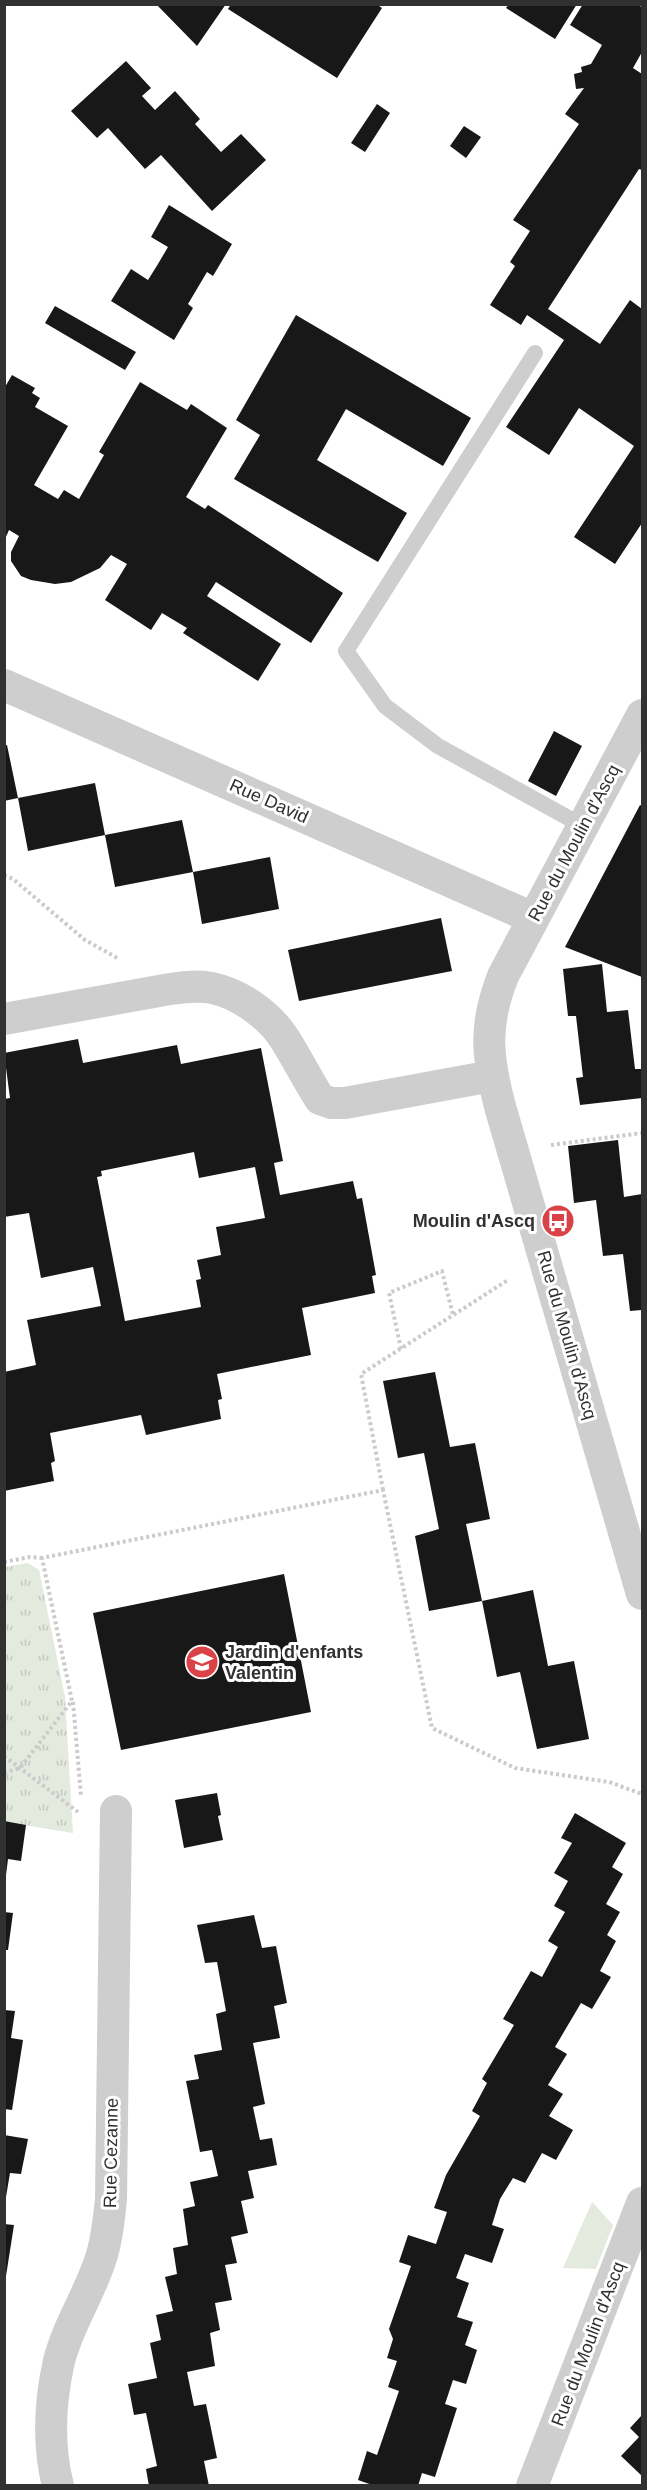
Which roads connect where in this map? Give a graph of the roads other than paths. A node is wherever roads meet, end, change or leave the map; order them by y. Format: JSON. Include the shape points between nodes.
{"nodes":[{"id":1,"x":534,"y":353,"type":"dead end"},
{"id":2,"x":4,"y":685,"type":"edge"},
{"id":3,"x":642,"y":715,"type":"edge"},
{"id":4,"x":583,"y":826,"type":"junction"},
{"id":5,"x":533,"y":918,"type":"junction"},
{"id":6,"x":4,"y":1019,"type":"edge"},
{"id":7,"x":492,"y":1076,"type":"junction"},
{"id":8,"x":642,"y":1594,"type":"edge"},
{"id":9,"x":116,"y":1811,"type":"dead end"},
{"id":10,"x":642,"y":2203,"type":"edge"},
{"id":11,"x":58,"y":2486,"type":"edge"},
{"id":12,"x":532,"y":2486,"type":"edge"}],
"edges":[{"from":1,"to":4,"type":"lane","via":[[346,651],[385,706],[429,740]]},
{"from":2,"to":5,"type":"street","name":"Rue David"},
{"from":3,"to":4,"type":"street","name":"Rue du Moulin d'Ascq"},
{"from":4,"to":5,"type":"street","name":"Rue du Moulin d'Ascq"},
{"from":5,"to":7,"type":"street","name":"Rue du Moulin d'Ascq","via":[[492,1007],[488,1050]]},
{"from":6,"to":7,"type":"street","via":[[170,989],[212,988],[251,1006],[270,1020],[320,1099],[331,1103]]},
{"from":7,"to":8,"type":"street","name":"Rue du Moulin d'Ascq"},
{"from":9,"to":11,"type":"street","name":"Rue Cezanne","via":[[111,2199],[101,2259],[56,2377],[51,2433]]},
{"from":10,"to":12,"type":"street","name":"Rue du Moulin d'Ascq"}]}
